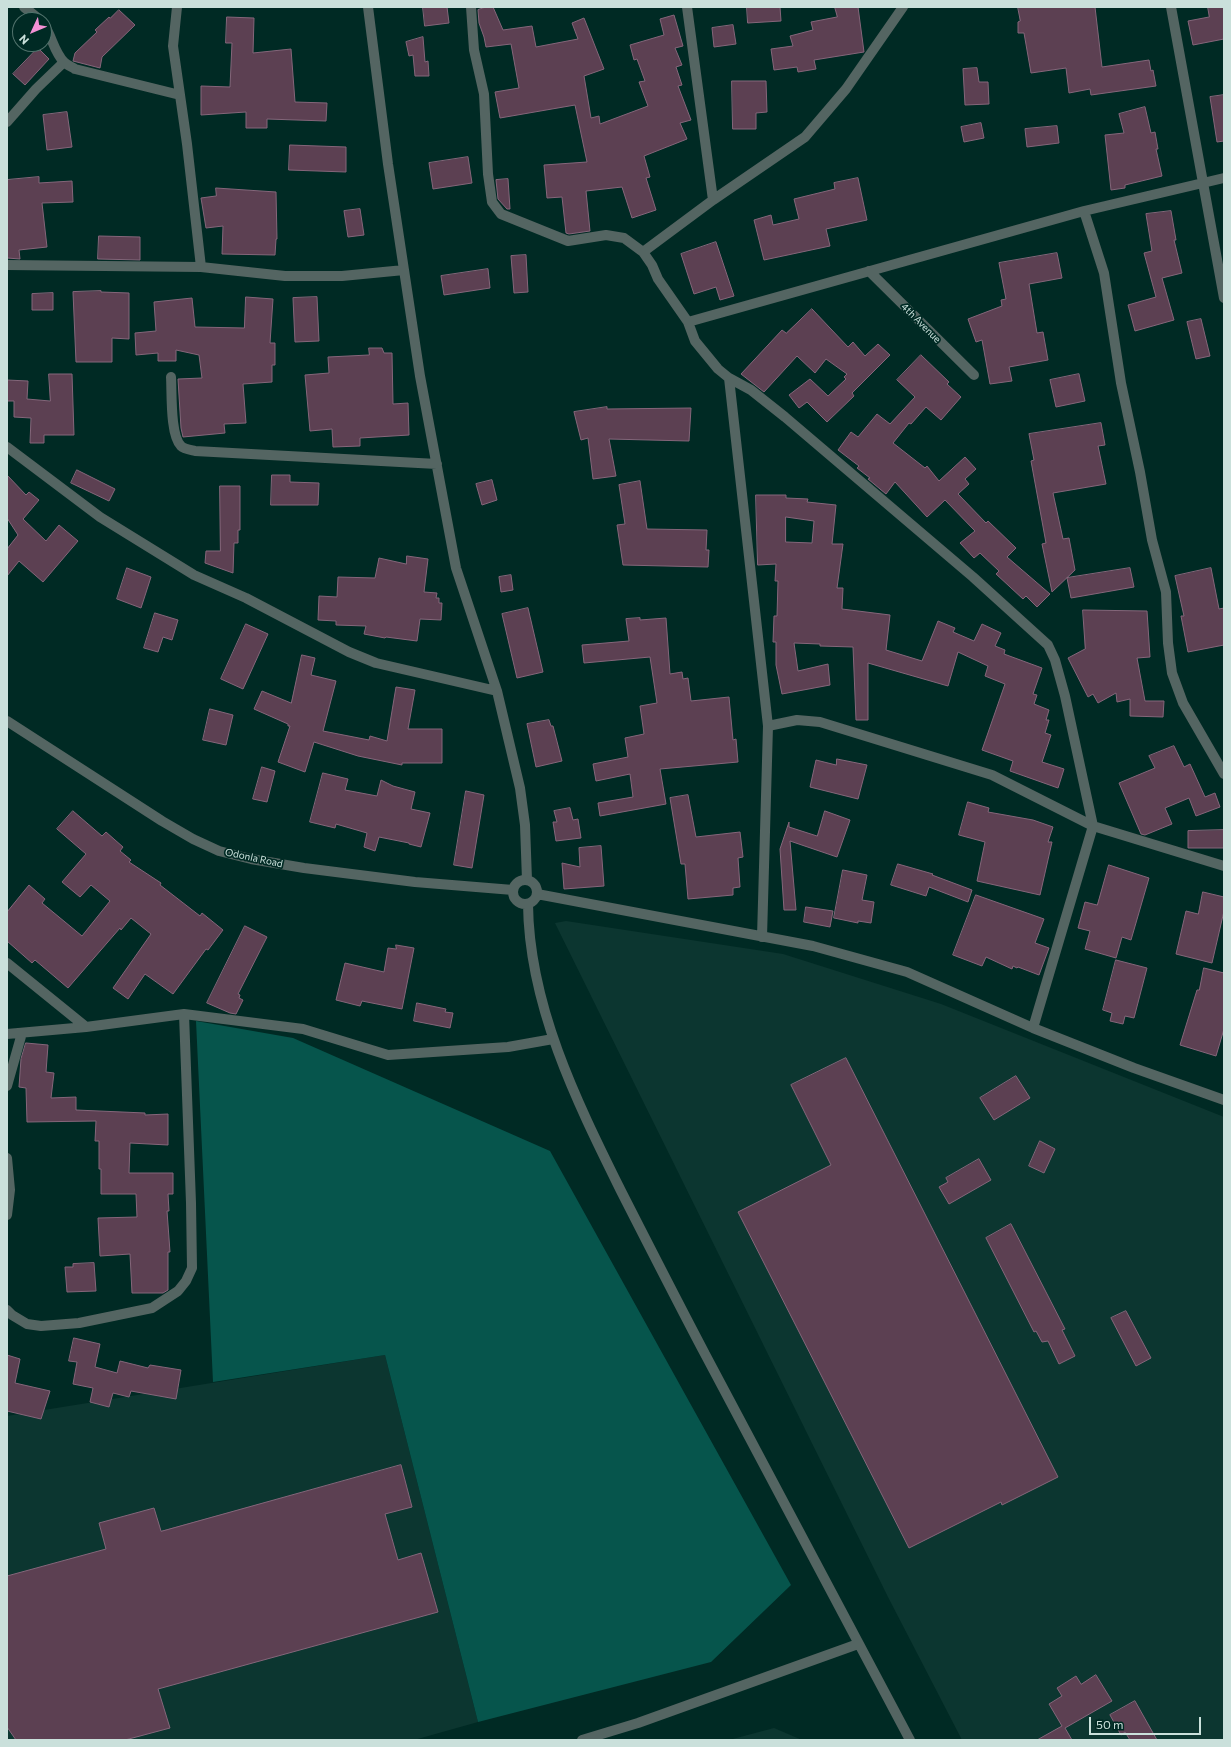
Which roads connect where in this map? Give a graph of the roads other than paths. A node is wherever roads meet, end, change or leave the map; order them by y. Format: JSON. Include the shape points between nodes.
{"nodes":[{"id":1,"x":177,"y":7,"type":"edge"},
{"id":2,"x":368,"y":7,"type":"edge"},
{"id":3,"x":471,"y":7,"type":"edge"},
{"id":4,"x":687,"y":7,"type":"edge"},
{"id":5,"x":903,"y":7,"type":"edge"},
{"id":6,"x":1171,"y":7,"type":"edge"},
{"id":7,"x":52,"y":39,"type":"edge"},
{"id":8,"x":64,"y":62,"type":"junction"},
{"id":9,"x":180,"y":96,"type":"junction"},
{"id":10,"x":7,"y":122,"type":"edge"},
{"id":11,"x":1224,"y":178,"type":"edge"},
{"id":12,"x":1204,"y":183,"type":"junction"},
{"id":13,"x":713,"y":200,"type":"junction"},
{"id":14,"x":1084,"y":211,"type":"junction"},
{"id":15,"x":643,"y":252,"type":"junction"},
{"id":16,"x":7,"y":266,"type":"edge"},
{"id":17,"x":201,"y":267,"type":"junction"},
{"id":18,"x":404,"y":270,"type":"junction"},
{"id":19,"x":869,"y":271,"type":"junction"},
{"id":20,"x":1224,"y":298,"type":"edge"},
{"id":21,"x":688,"y":322,"type":"junction"},
{"id":22,"x":974,"y":375,"type":"dead end"},
{"id":23,"x":171,"y":377,"type":"dead end"},
{"id":24,"x":729,"y":378,"type":"junction"},
{"id":25,"x":7,"y":447,"type":"edge"},
{"id":26,"x":437,"y":464,"type":"junction"},
{"id":27,"x":497,"y":691,"type":"junction"},
{"id":28,"x":7,"y":721,"type":"edge"},
{"id":29,"x":768,"y":726,"type":"junction"},
{"id":30,"x":1224,"y":774,"type":"edge"},
{"id":31,"x":1093,"y":826,"type":"junction"},
{"id":32,"x":1224,"y":866,"type":"edge"},
{"id":33,"x":527,"y":880,"type":"junction"},
{"id":34,"x":513,"y":890,"type":"junction"},
{"id":35,"x":537,"y":894,"type":"junction"},
{"id":36,"x":528,"y":904,"type":"junction"},
{"id":37,"x":762,"y":937,"type":"junction"},
{"id":38,"x":7,"y":963,"type":"edge"},
{"id":39,"x":184,"y":1014,"type":"junction"},
{"id":40,"x":86,"y":1027,"type":"junction"},
{"id":41,"x":1033,"y":1028,"type":"junction"},
{"id":42,"x":22,"y":1033,"type":"junction"},
{"id":43,"x":7,"y":1034,"type":"edge"},
{"id":44,"x":553,"y":1039,"type":"junction"},
{"id":45,"x":7,"y":1086,"type":"edge"},
{"id":46,"x":1224,"y":1100,"type":"edge"},
{"id":47,"x":7,"y":1158,"type":"edge"},
{"id":48,"x":7,"y":1215,"type":"edge"},
{"id":49,"x":7,"y":1310,"type":"edge"},
{"id":50,"x":858,"y":1644,"type":"junction"},
{"id":51,"x":582,"y":1740,"type":"edge"},
{"id":52,"x":910,"y":1740,"type":"edge"}],
"edges":[{"from":1,"to":9,"type":"street","via":[[173,46]]},
{"from":2,"to":18,"type":"street"},
{"from":3,"to":15,"type":"street","via":[[474,50],[484,94],[492,202],[501,214],[568,241],[606,235],[624,238]]},
{"from":4,"to":13,"type":"street"},
{"from":5,"to":13,"type":"street","via":[[846,89],[805,137]]},
{"from":6,"to":12,"type":"street"},
{"from":7,"to":8,"type":"street"},
{"from":8,"to":9,"type":"street","via":[[75,69]]},
{"from":8,"to":10,"type":"street"},
{"from":9,"to":17,"type":"street"},
{"from":11,"to":12,"type":"street"},
{"from":12,"to":14,"type":"street"},
{"from":12,"to":20,"type":"street"},
{"from":13,"to":15,"type":"street"},
{"from":14,"to":19,"type":"street"},
{"from":14,"to":30,"type":"street","via":[[1104,273],[1121,383],[1152,540],[1166,592],[1172,673],[1182,703]]},
{"from":15,"to":21,"type":"street"},
{"from":16,"to":17,"type":"street"},
{"from":17,"to":18,"type":"street","via":[[286,276],[342,276]]},
{"from":18,"to":26,"type":"street","via":[[420,376]]},
{"from":19,"to":21,"type":"street"},
{"from":19,"to":22,"type":"street","name":"4th Avenue"},
{"from":21,"to":24,"type":"street","via":[[695,341],[707,358]]},
{"from":23,"to":26,"type":"street","via":[[175,430],[177,441],[182,447],[195,451]]},
{"from":24,"to":29,"type":"street"},
{"from":24,"to":31,"type":"street","via":[[751,390],[779,413],[973,577],[1048,645],[1065,696]]},
{"from":25,"to":27,"type":"street","via":[[100,517],[194,574],[349,652],[376,663]]},
{"from":26,"to":27,"type":"street","via":[[456,568]]},
{"from":27,"to":33,"type":"street","via":[[520,788],[525,825]]},
{"from":28,"to":34,"type":"street","name":"Odonla Road","via":[[162,821],[219,851],[304,868],[415,882]]},
{"from":29,"to":31,"type":"street","via":[[797,720],[820,722],[992,774]]},
{"from":29,"to":37,"type":"street"},
{"from":31,"to":32,"type":"street"},
{"from":31,"to":41,"type":"street"},
{"from":33,"to":34,"type":"street","via":[[517,882]]},
{"from":33,"to":35,"type":"street","via":[[534,885]]},
{"from":34,"to":36,"type":"street","via":[[515,899]]},
{"from":35,"to":36,"type":"street"},
{"from":35,"to":37,"type":"street"},
{"from":36,"to":44,"type":"street","via":[[528,929],[538,984]]},
{"from":37,"to":41,"type":"street","via":[[813,946],[907,972]]},
{"from":38,"to":40,"type":"street"},
{"from":39,"to":40,"type":"street"},
{"from":39,"to":44,"type":"street","via":[[303,1028],[388,1055],[508,1047]]},
{"from":39,"to":49,"type":"street","via":[[192,1268],[186,1281],[178,1291],[152,1308],[79,1323],[41,1326],[27,1324]]},
{"from":40,"to":42,"type":"street"},
{"from":41,"to":46,"type":"street"},
{"from":42,"to":43,"type":"street"},
{"from":42,"to":45,"type":"street"},
{"from":44,"to":50,"type":"street","via":[[580,1110]]},
{"from":47,"to":48,"type":"street","via":[[10,1190]]},
{"from":50,"to":51,"type":"street","via":[[638,1723]]},
{"from":50,"to":52,"type":"street"}]}
